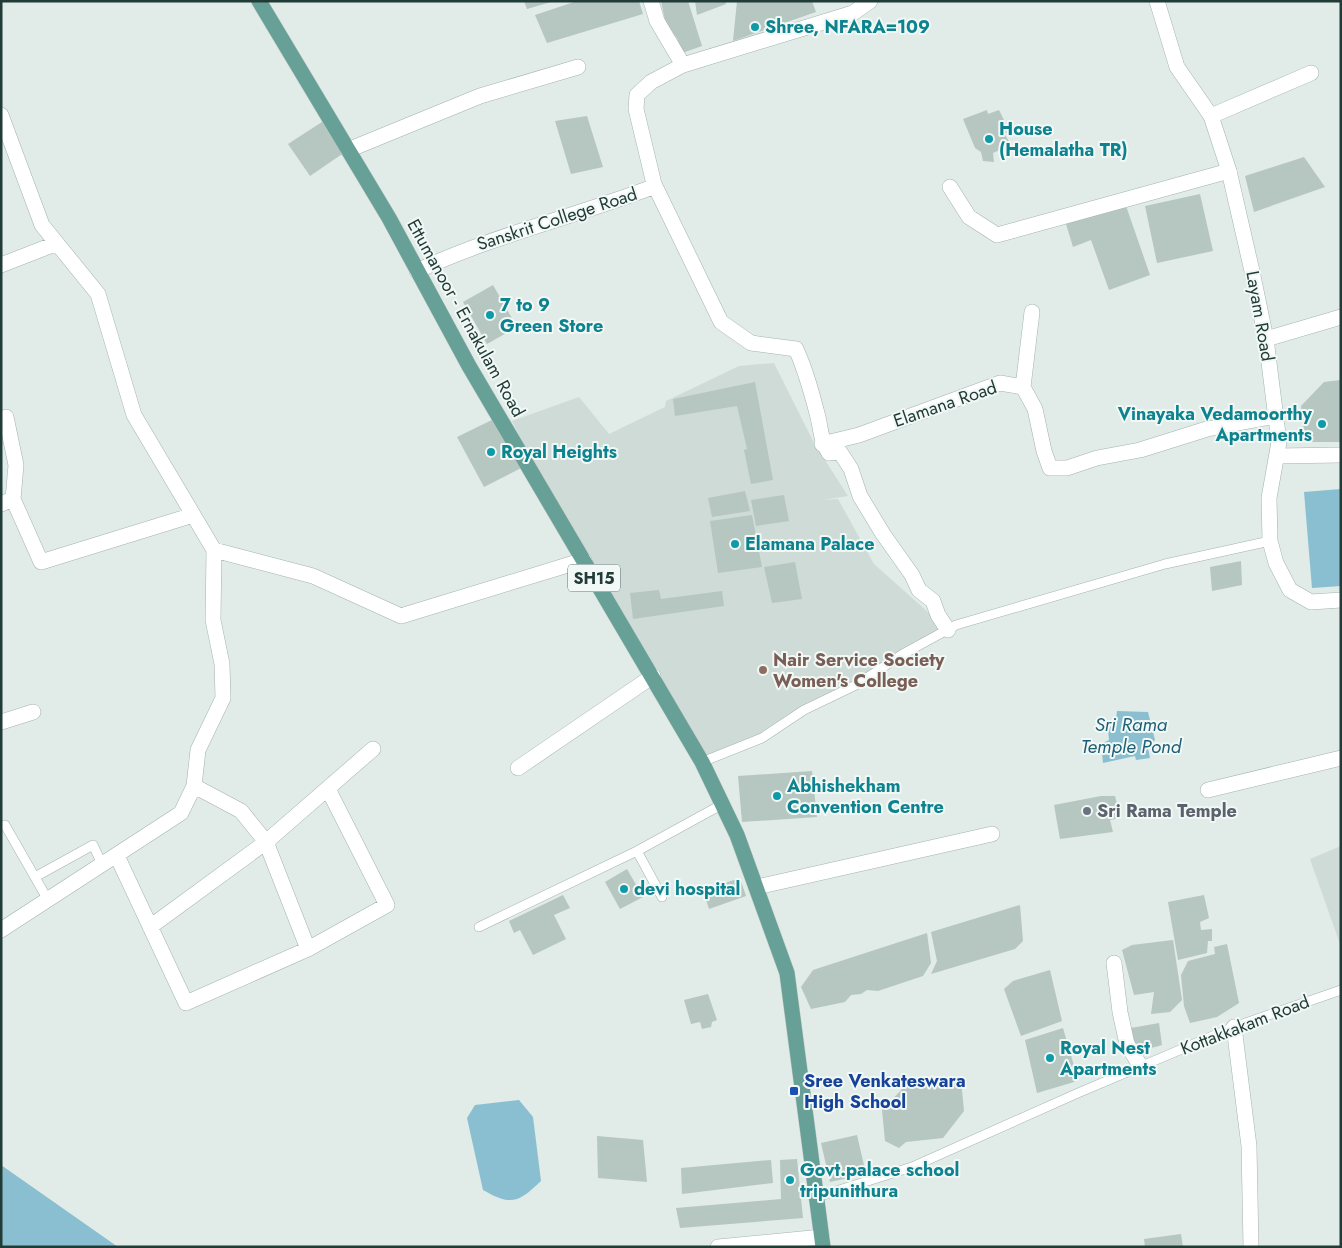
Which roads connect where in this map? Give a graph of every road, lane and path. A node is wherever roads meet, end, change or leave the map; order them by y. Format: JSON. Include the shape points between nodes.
{"nodes":[{"id":1,"x":260,"y":1,"type":"edge"},
{"id":2,"x":651,"y":1,"type":"edge"},
{"id":3,"x":870,"y":1,"type":"edge"},
{"id":4,"x":1157,"y":1,"type":"edge"},
{"id":5,"x":684,"y":66,"type":"junction"},
{"id":6,"x":578,"y":67,"type":"dead end"},
{"id":7,"x":1311,"y":73,"type":"dead end"},
{"id":8,"x":1,"y":115,"type":"edge"},
{"id":9,"x":1211,"y":116,"type":"junction"},
{"id":10,"x":348,"y":150,"type":"junction"},
{"id":11,"x":1229,"y":171,"type":"junction"},
{"id":12,"x":654,"y":184,"type":"junction"},
{"id":13,"x":950,"y":187,"type":"dead end"},
{"id":14,"x":55,"y":244,"type":"junction"},
{"id":15,"x":1,"y":265,"type":"edge"},
{"id":16,"x":417,"y":271,"type":"junction"},
{"id":17,"x":1032,"y":312,"type":"dead end"},
{"id":18,"x":1341,"y":317,"type":"edge"},
{"id":19,"x":1266,"y":339,"type":"junction"},
{"id":20,"x":1023,"y":387,"type":"junction"},
{"id":21,"x":1275,"y":416,"type":"junction"},
{"id":22,"x":6,"y":417,"type":"dead end"},
{"id":23,"x":822,"y":444,"type":"junction"},
{"id":24,"x":1341,"y":455,"type":"edge"},
{"id":25,"x":1277,"y":456,"type":"junction"},
{"id":26,"x":7,"y":501,"type":"edge"},
{"id":27,"x":193,"y":515,"type":"junction"},
{"id":28,"x":1270,"y":541,"type":"junction"},
{"id":29,"x":214,"y":550,"type":"junction"},
{"id":30,"x":584,"y":560,"type":"junction"},
{"id":31,"x":1341,"y":600,"type":"edge"},
{"id":32,"x":948,"y":630,"type":"junction"},
{"id":33,"x":653,"y":676,"type":"junction"},
{"id":34,"x":33,"y":712,"type":"dead end"},
{"id":35,"x":1,"y":722,"type":"edge"},
{"id":36,"x":373,"y":750,"type":"dead end"},
{"id":37,"x":1341,"y":758,"type":"edge"},
{"id":38,"x":702,"y":762,"type":"junction"},
{"id":39,"x":518,"y":768,"type":"dead end"},
{"id":40,"x":194,"y":786,"type":"junction"},
{"id":41,"x":328,"y":789,"type":"junction"},
{"id":42,"x":1208,"y":790,"type":"dead end"},
{"id":43,"x":722,"y":805,"type":"junction"},
{"id":44,"x":5,"y":825,"type":"dead end"},
{"id":45,"x":992,"y":834,"type":"dead end"},
{"id":46,"x":266,"y":842,"type":"junction"},
{"id":47,"x":637,"y":851,"type":"junction"},
{"id":48,"x":117,"y":856,"type":"junction"},
{"id":49,"x":103,"y":866,"type":"junction"},
{"id":50,"x":35,"y":877,"type":"junction"},
{"id":51,"x":757,"y":887,"type":"junction"},
{"id":52,"x":662,"y":897,"type":"dead end"},
{"id":53,"x":48,"y":900,"type":"junction"},
{"id":54,"x":150,"y":927,"type":"junction"},
{"id":55,"x":479,"y":927,"type":"dead end"},
{"id":56,"x":1,"y":930,"type":"edge"},
{"id":57,"x":308,"y":949,"type":"junction"},
{"id":58,"x":1114,"y":963,"type":"dead end"},
{"id":59,"x":1341,"y":990,"type":"edge"},
{"id":60,"x":1234,"y":1027,"type":"junction"},
{"id":61,"x":1141,"y":1066,"type":"junction"},
{"id":62,"x":817,"y":1197,"type":"junction"},
{"id":63,"x":823,"y":1242,"type":"edge"},
{"id":64,"x":718,"y":1247,"type":"edge"},
{"id":65,"x":1251,"y":1247,"type":"edge"}],
"edges":[{"from":1,"to":10,"type":"main road","name":"Ettumanoor - Ernakulam Road","number":"SH15"},
{"from":2,"to":5,"type":"street","via":[[657,21]]},
{"from":3,"to":5,"type":"street","name":"Sanskrit College Road","via":[[852,13]]},
{"from":4,"to":9,"type":"street","name":"Layam Road","via":[[1177,67]]},
{"from":5,"to":12,"type":"street","name":"Sanskrit College Road","via":[[651,82],[637,95],[636,109]]},
{"from":6,"to":10,"type":"street","via":[[480,96]]},
{"from":7,"to":9,"type":"street"},
{"from":8,"to":14,"type":"street","via":[[42,225]]},
{"from":9,"to":11,"type":"street","name":"Layam Road"},
{"from":10,"to":16,"type":"main road","name":"Ettumanoor - Ernakulam Road","number":"SH15"},
{"from":11,"to":13,"type":"street","via":[[997,235],[969,217]]},
{"from":11,"to":19,"type":"street","name":"Layam Road"},
{"from":12,"to":16,"type":"street","name":"Sanskrit College Road","via":[[586,212],[450,255]]},
{"from":12,"to":23,"type":"street","via":[[721,322],[751,343],[796,349],[822,432]]},
{"from":14,"to":15,"type":"street"},
{"from":14,"to":27,"type":"street","via":[[98,294],[134,416]]},
{"from":16,"to":30,"type":"main road","name":"Ettumanoor - Ernakulam Road","number":"SH15","via":[[469,366]]},
{"from":17,"to":20,"type":"street"},
{"from":18,"to":19,"type":"street"},
{"from":19,"to":21,"type":"street","name":"Layam Road"},
{"from":20,"to":21,"type":"street","name":"Elamana Road","via":[[1035,409],[1050,468],[1067,468],[1207,429]]},
{"from":20,"to":23,"type":"street","name":"Elamana Road","via":[[1000,383],[859,435]]},
{"from":21,"to":25,"type":"street","name":"Layam Road","via":[[1279,442]]},
{"from":22,"to":26,"type":"street","via":[[16,465]]},
{"from":23,"to":32,"type":"street","via":[[830,453],[840,452],[882,534],[919,590],[933,601]]},
{"from":24,"to":25,"type":"street"},
{"from":25,"to":28,"type":"street","name":"Layam Road","via":[[1270,498]]},
{"from":26,"to":27,"type":"street","via":[[41,562]]},
{"from":27,"to":29,"type":"street"},
{"from":28,"to":31,"type":"street","name":"Layam Road","via":[[1276,564],[1290,590],[1311,602]]},
{"from":28,"to":32,"type":"lane","via":[[1165,564]]},
{"from":29,"to":30,"type":"street","via":[[313,576],[401,616]]},
{"from":29,"to":40,"type":"street","via":[[213,620],[222,664],[223,698],[198,750]]},
{"from":30,"to":33,"type":"main road","name":"Ettumanoor - Ernakulam Road","number":"SH15"},
{"from":32,"to":38,"type":"lane","via":[[856,685],[804,710],[762,738]]},
{"from":33,"to":38,"type":"main road","name":"Ettumanoor - Ernakulam Road","number":"SH15"},
{"from":33,"to":39,"type":"street"},
{"from":34,"to":35,"type":"street"},
{"from":36,"to":41,"type":"street"},
{"from":37,"to":42,"type":"street"},
{"from":38,"to":43,"type":"main road","name":"Ettumanoor - Ernakulam Road","number":"SH15"},
{"from":40,"to":46,"type":"street","via":[[241,811]]},
{"from":40,"to":48,"type":"street","via":[[181,813]]},
{"from":41,"to":46,"type":"street"},
{"from":41,"to":57,"type":"street","via":[[387,905]]},
{"from":43,"to":47,"type":"lane"},
{"from":43,"to":51,"type":"main road","name":"Ettumanoor - Ernakulam Road","number":"SH15"},
{"from":44,"to":50,"type":"lane"},
{"from":45,"to":51,"type":"street"},
{"from":46,"to":54,"type":"street"},
{"from":46,"to":57,"type":"street"},
{"from":47,"to":52,"type":"lane"},
{"from":47,"to":55,"type":"lane"},
{"from":48,"to":49,"type":"street"},
{"from":48,"to":54,"type":"street"},
{"from":49,"to":50,"type":"lane","via":[[93,846]]},
{"from":49,"to":53,"type":"street"},
{"from":50,"to":53,"type":"lane"},
{"from":51,"to":62,"type":"main road","name":"Ettumanoor - Ernakulam Road","number":"SH15","via":[[787,973]]},
{"from":53,"to":56,"type":"street"},
{"from":54,"to":57,"type":"street","via":[[186,1003]]},
{"from":58,"to":61,"type":"street","via":[[1127,1044]]},
{"from":59,"to":60,"type":"lane","name":"Kottakkakam Road"},
{"from":60,"to":61,"type":"lane","name":"Kottakkakam Road"},
{"from":60,"to":65,"type":"street","via":[[1249,1146]]},
{"from":61,"to":62,"type":"lane","name":"Kottakkakam Road","via":[[912,1167]]},
{"from":62,"to":63,"type":"main road","name":"Ettumanoor - Ernakulam Road","number":"SH15"},
{"from":63,"to":64,"type":"street"}]}
